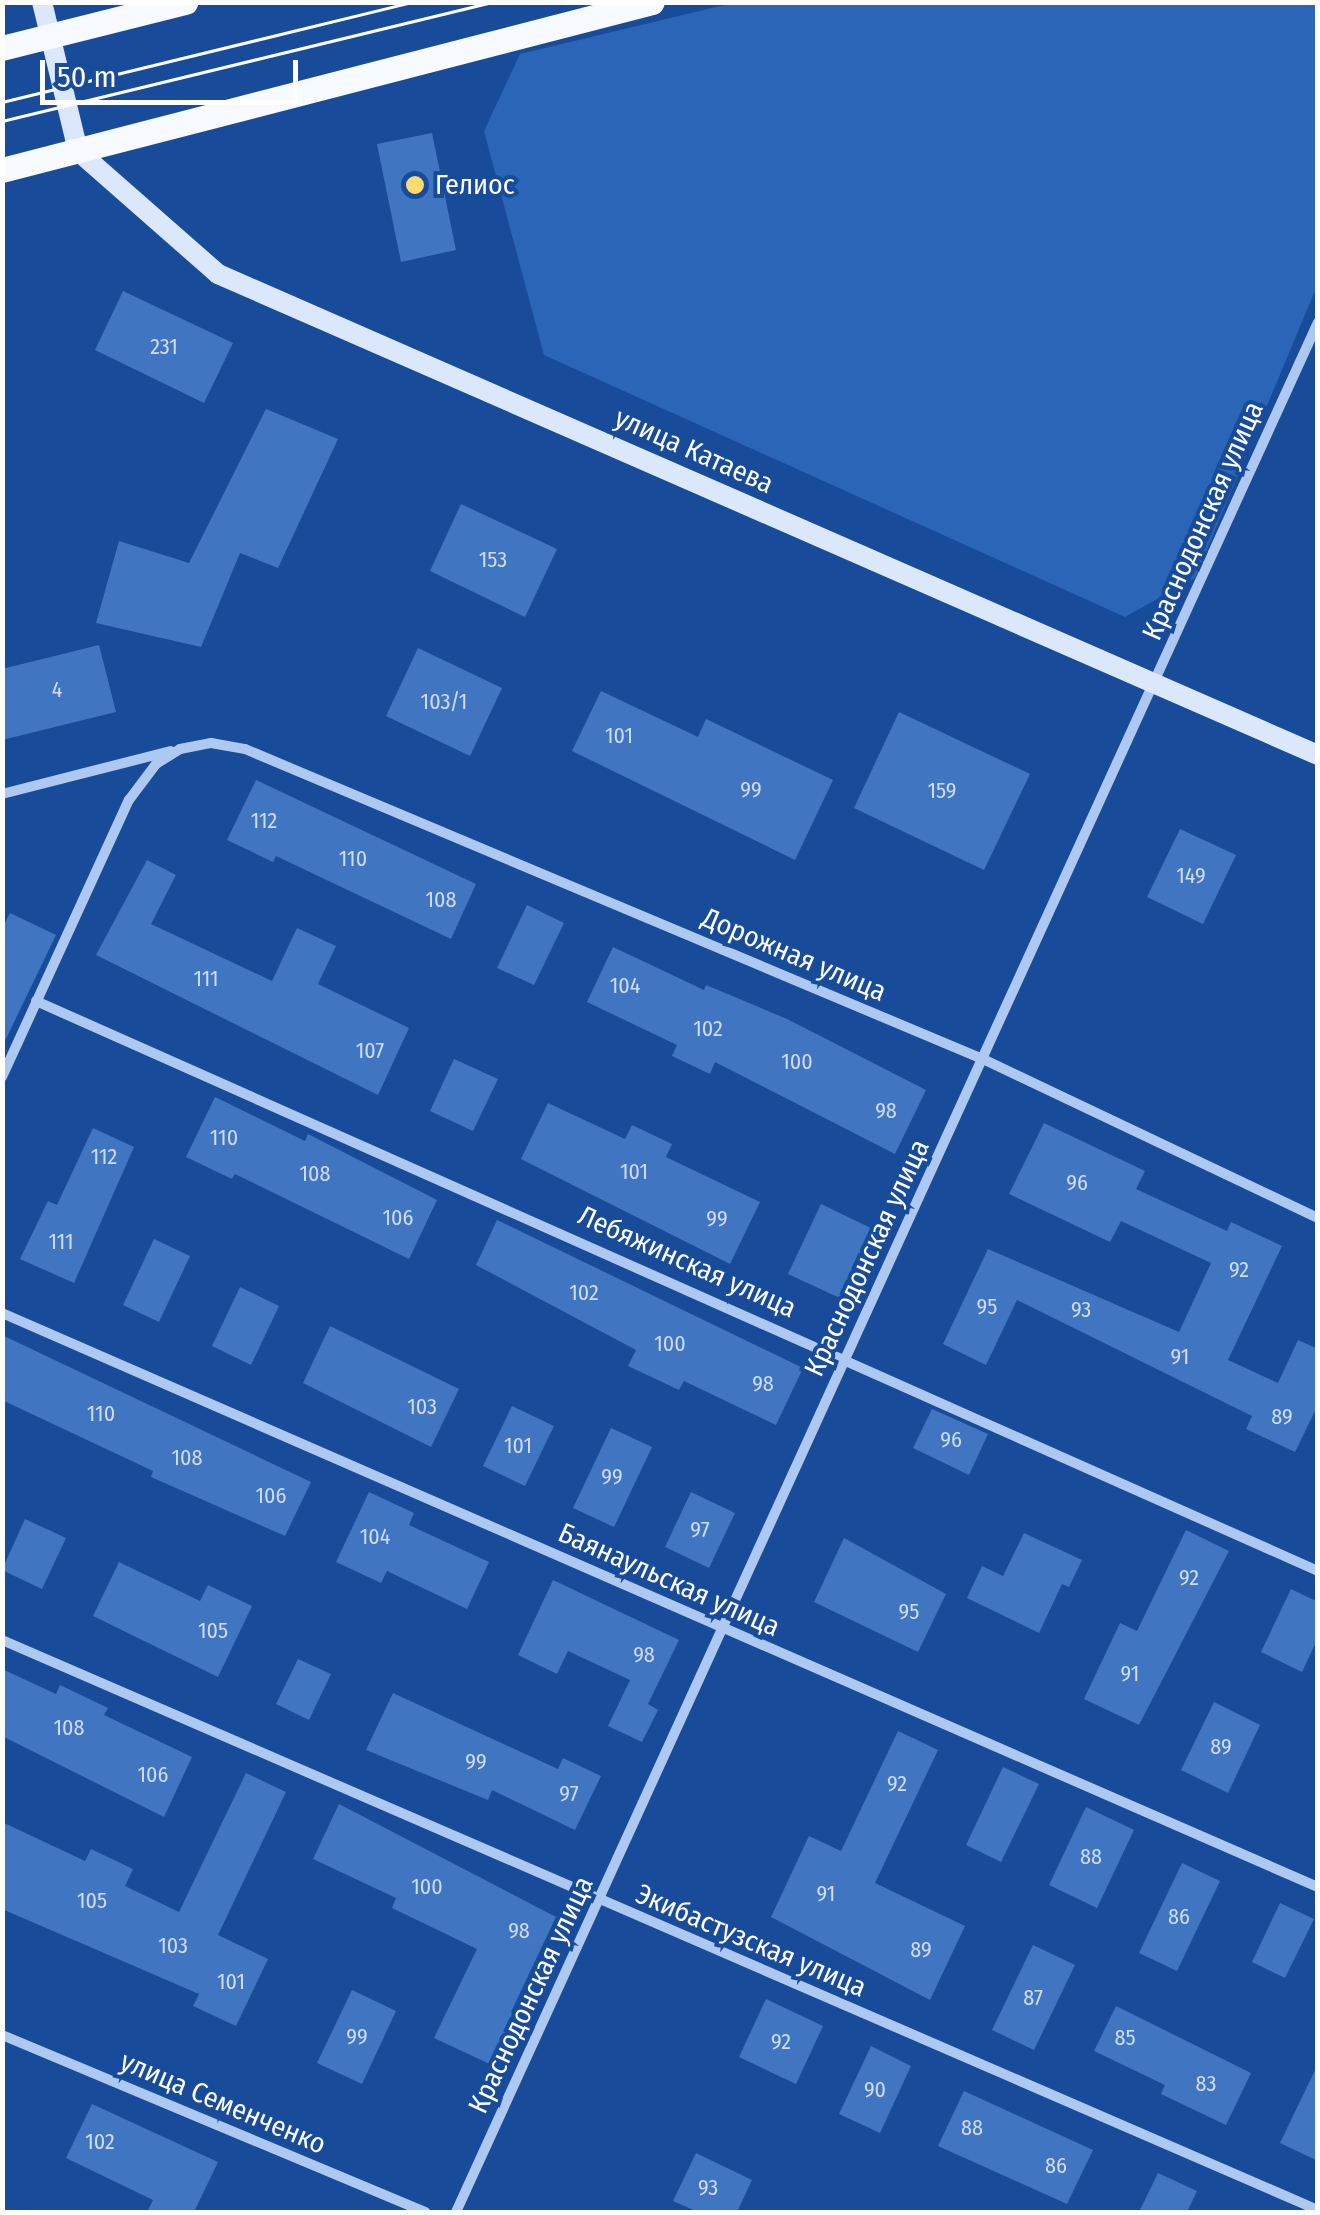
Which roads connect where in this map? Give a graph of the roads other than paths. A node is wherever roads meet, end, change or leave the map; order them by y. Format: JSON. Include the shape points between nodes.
{"nodes":[{"id":1,"x":42,"y":2,"type":"edge"},
{"id":2,"x":185,"y":2,"type":"edge"},
{"id":3,"x":652,"y":2,"type":"edge"},
{"id":4,"x":50,"y":36,"type":"junction"},
{"id":5,"x":2,"y":48,"type":"edge"},
{"id":6,"x":78,"y":151,"type":"junction"},
{"id":7,"x":2,"y":170,"type":"edge"},
{"id":8,"x":1318,"y":322,"type":"edge"},
{"id":9,"x":1155,"y":682,"type":"junction"},
{"id":10,"x":180,"y":749,"type":"junction"},
{"id":11,"x":1318,"y":755,"type":"edge"},
{"id":12,"x":2,"y":794,"type":"edge"},
{"id":13,"x":36,"y":1001,"type":"junction"},
{"id":14,"x":985,"y":1060,"type":"junction"},
{"id":15,"x":2,"y":1078,"type":"edge"},
{"id":16,"x":1318,"y":1218,"type":"edge"},
{"id":17,"x":2,"y":1314,"type":"edge"},
{"id":18,"x":845,"y":1356,"type":"junction"},
{"id":19,"x":1318,"y":1571,"type":"edge"},
{"id":20,"x":720,"y":1626,"type":"junction"},
{"id":21,"x":2,"y":1640,"type":"edge"},
{"id":22,"x":1318,"y":1887,"type":"edge"},
{"id":23,"x":600,"y":1901,"type":"junction"},
{"id":24,"x":2,"y":2035,"type":"edge"},
{"id":25,"x":1318,"y":2210,"type":"edge"},
{"id":26,"x":425,"y":2212,"type":"edge"},
{"id":27,"x":456,"y":2212,"type":"edge"}],
"edges":[{"from":1,"to":4,"type":"street"},
{"from":2,"to":4,"type":"main road"},
{"from":3,"to":6,"type":"main road"},
{"from":4,"to":5,"type":"main road"},
{"from":4,"to":6,"type":"street"},
{"from":6,"to":7,"type":"main road"},
{"from":6,"to":9,"type":"street","name":"улица Катаева","via":[[218,274]]},
{"from":8,"to":9,"type":"street","name":"Краснодонская улица"},
{"from":9,"to":11,"type":"street","name":"улица Катаева"},
{"from":9,"to":14,"type":"street","name":"Краснодонская улица"},
{"from":10,"to":12,"type":"street","name":"Дорожная улица"},
{"from":10,"to":13,"type":"street","via":[[156,764],[128,800]]},
{"from":10,"to":14,"type":"street","name":"Дорожная улица","via":[[211,742],[246,748]]},
{"from":13,"to":15,"type":"street"},
{"from":13,"to":18,"type":"street","name":"Лебяжинская улица"},
{"from":14,"to":16,"type":"street","name":"Дорожная улица"},
{"from":14,"to":18,"type":"street","name":"Краснодонская улица"},
{"from":17,"to":20,"type":"street","name":"Баянаульская улица"},
{"from":18,"to":19,"type":"street","name":"Лебяжинская улица"},
{"from":18,"to":20,"type":"street","name":"Краснодонская улица"},
{"from":20,"to":22,"type":"street","name":"Баянаульская улица"},
{"from":20,"to":23,"type":"street","name":"Краснодонская улица"},
{"from":21,"to":23,"type":"street","name":"Экибастузская улица"},
{"from":23,"to":25,"type":"street","name":"Экибастузская улица"},
{"from":23,"to":27,"type":"street","name":"Краснодонская улица"},
{"from":24,"to":26,"type":"street","name":"улица Семенченко"}]}
